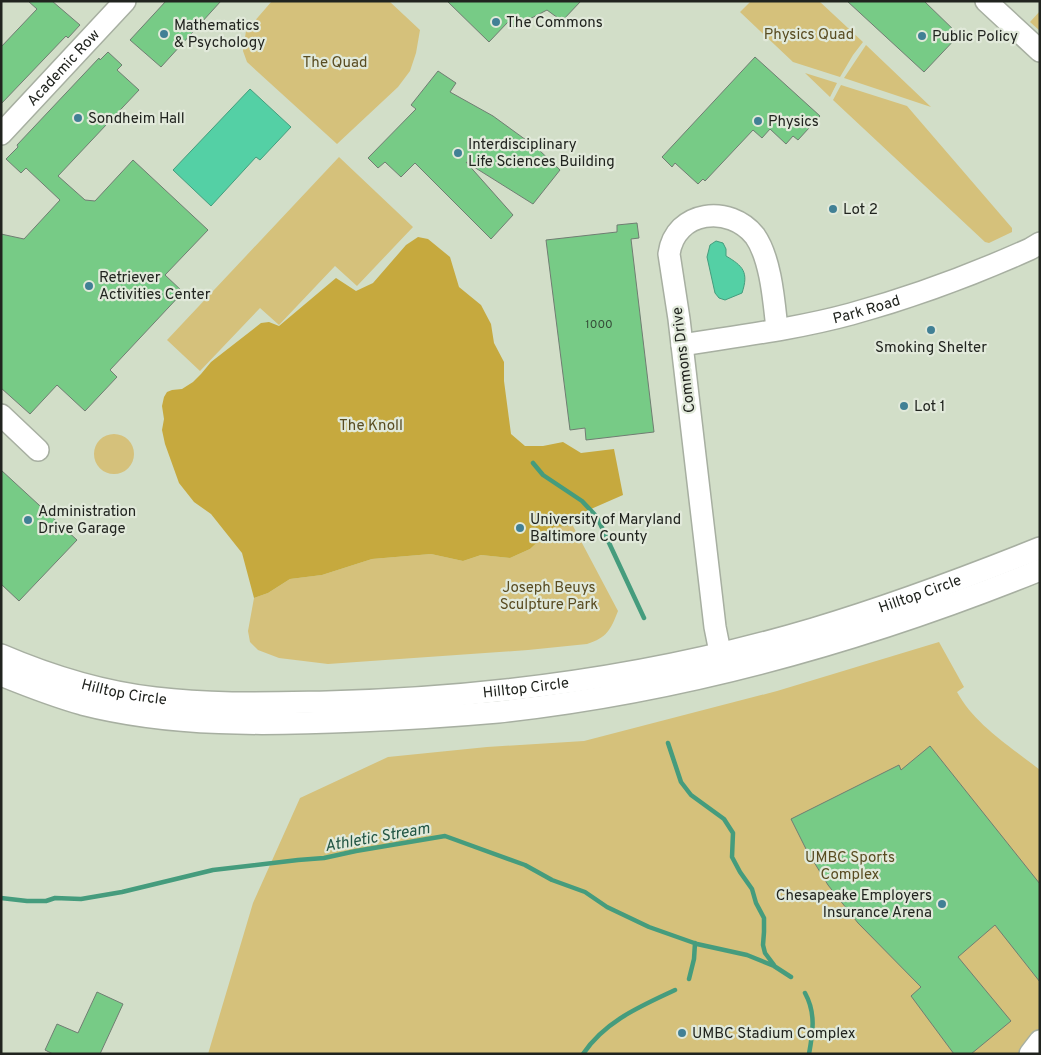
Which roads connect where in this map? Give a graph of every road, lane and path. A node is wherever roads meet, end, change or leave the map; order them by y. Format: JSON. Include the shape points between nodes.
{"nodes":[{"id":1,"x":125,"y":1,"type":"edge"},
{"id":2,"x":986,"y":1,"type":"edge"},
{"id":3,"x":1040,"y":51,"type":"edge"},
{"id":4,"x":1,"y":134,"type":"edge"},
{"id":5,"x":1040,"y":243,"type":"edge"},
{"id":6,"x":777,"y":329,"type":"junction"},
{"id":7,"x":682,"y":344,"type":"junction"},
{"id":8,"x":1,"y":415,"type":"edge"},
{"id":9,"x":38,"y":450,"type":"dead end"},
{"id":10,"x":1040,"y":548,"type":"edge"},
{"id":11,"x":1040,"y":570,"type":"edge"},
{"id":12,"x":1,"y":654,"type":"edge"},
{"id":13,"x":722,"y":663,"type":"junction"},
{"id":14,"x":1,"y":675,"type":"edge"},
{"id":15,"x":1040,"y":1041,"type":"edge"},
{"id":16,"x":1030,"y":1054,"type":"edge"}],
"edges":[{"from":1,"to":4,"type":"street","name":"Academic Row"},
{"from":2,"to":3,"type":"street"},
{"from":5,"to":6,"type":"street","name":"Park Road","via":[[908,298]]},
{"from":6,"to":7,"type":"street","name":"Park Road"},
{"from":6,"to":7,"type":"street","name":"Commons Drive","via":[[770,281],[762,250],[754,236],[741,224],[726,218],[699,217],[687,222],[676,234],[669,254]]},
{"from":7,"to":13,"type":"street","name":"Commons Drive","via":[[714,622]]},
{"from":8,"to":9,"type":"street"},
{"from":10,"to":13,"type":"street","name":"Hilltop Circle","via":[[903,601],[812,629]]},
{"from":11,"to":13,"type":"street","name":"Hilltop Circle","via":[[907,620],[819,648]]},
{"from":12,"to":13,"type":"street","name":"Hilltop Circle","via":[[40,671],[86,685],[152,698],[246,703],[391,700],[481,694]]},
{"from":13,"to":14,"type":"street","name":"Hilltop Circle","via":[[632,691],[498,712],[255,724],[148,717],[81,704]]},
{"from":15,"to":16,"type":"street"}]}
